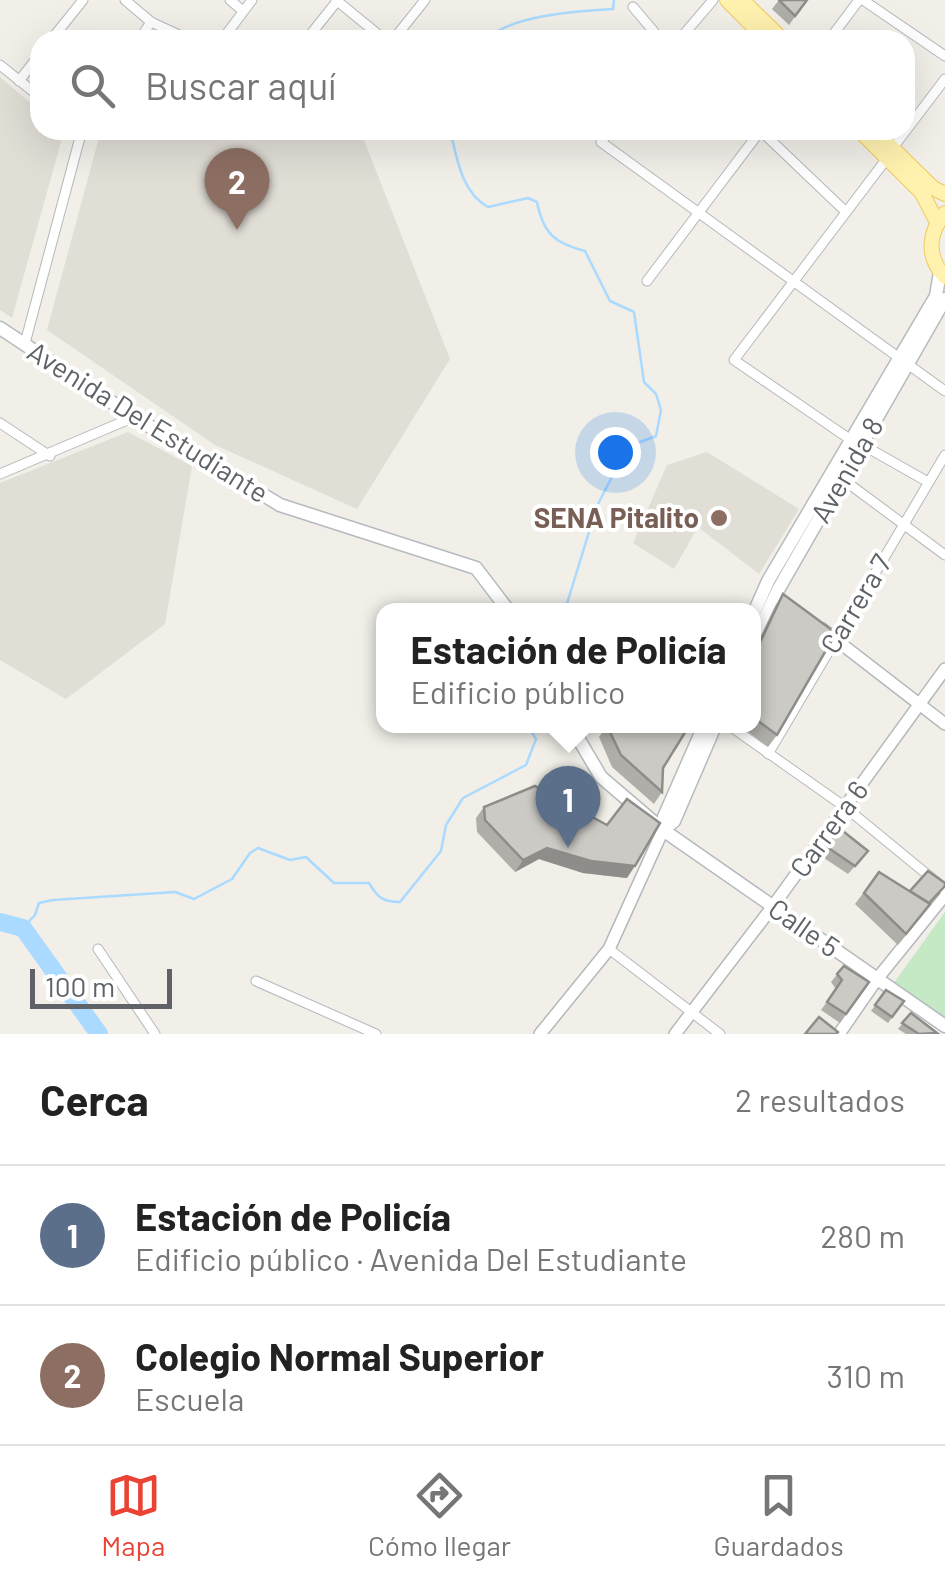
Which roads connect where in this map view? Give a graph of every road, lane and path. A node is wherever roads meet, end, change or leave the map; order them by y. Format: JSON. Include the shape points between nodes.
{"nodes":[{"id":1,"x":83,"y":0,"type":"edge"},
{"id":2,"x":125,"y":0,"type":"edge"},
{"id":3,"x":230,"y":0,"type":"edge"},
{"id":4,"x":252,"y":0,"type":"edge"},
{"id":5,"x":337,"y":0,"type":"edge"},
{"id":6,"x":425,"y":0,"type":"edge"},
{"id":7,"x":714,"y":0,"type":"edge"},
{"id":8,"x":726,"y":0,"type":"edge"},
{"id":9,"x":742,"y":0,"type":"edge"},
{"id":10,"x":861,"y":0,"type":"edge"},
{"id":11,"x":633,"y":7,"type":"dead end"},
{"id":12,"x":243,"y":11,"type":"junction"},
{"id":13,"x":152,"y":22,"type":"junction"},
{"id":14,"x":60,"y":30,"type":"edge"},
{"id":15,"x":146,"y":30,"type":"edge"},
{"id":16,"x":169,"y":30,"type":"edge"},
{"id":17,"x":229,"y":30,"type":"edge"},
{"id":18,"x":314,"y":30,"type":"edge"},
{"id":19,"x":373,"y":30,"type":"edge"},
{"id":20,"x":401,"y":30,"type":"edge"},
{"id":21,"x":653,"y":30,"type":"edge"},
{"id":22,"x":688,"y":30,"type":"edge"},
{"id":23,"x":757,"y":30,"type":"edge"},
{"id":24,"x":773,"y":30,"type":"edge"},
{"id":25,"x":836,"y":30,"type":"edge"},
{"id":26,"x":906,"y":30,"type":"edge"},
{"id":27,"x":915,"y":36,"type":"edge"},
{"id":28,"x":945,"y":56,"type":"edge"},
{"id":29,"x":0,"y":65,"type":"edge"},
{"id":30,"x":30,"y":67,"type":"edge"},
{"id":31,"x":945,"y":80,"type":"edge"},
{"id":32,"x":19,"y":81,"type":"junction"},
{"id":33,"x":30,"y":89,"type":"edge"},
{"id":34,"x":915,"y":120,"type":"edge"},
{"id":35,"x":79,"y":140,"type":"edge"},
{"id":36,"x":602,"y":140,"type":"edge"},
{"id":37,"x":753,"y":140,"type":"edge"},
{"id":38,"x":770,"y":140,"type":"edge"},
{"id":39,"x":873,"y":140,"type":"edge"},
{"id":40,"x":881,"y":140,"type":"edge"},
{"id":41,"x":900,"y":140,"type":"edge"},
{"id":42,"x":890,"y":153,"type":"junction"},
{"id":43,"x":945,"y":194,"type":"edge"},
{"id":44,"x":846,"y":212,"type":"junction"},
{"id":45,"x":698,"y":213,"type":"junction"},
{"id":46,"x":941,"y":218,"type":"edge"},
{"id":47,"x":942,"y":274,"type":"edge"},
{"id":48,"x":648,"y":281,"type":"dead end"},
{"id":49,"x":793,"y":282,"type":"junction"},
{"id":50,"x":945,"y":299,"type":"edge"},
{"id":51,"x":2,"y":334,"type":"edge"},
{"id":52,"x":25,"y":343,"type":"junction"},
{"id":53,"x":904,"y":362,"type":"junction"},
{"id":54,"x":945,"y":391,"type":"edge"},
{"id":55,"x":134,"y":417,"type":"junction"},
{"id":56,"x":0,"y":423,"type":"edge"},
{"id":57,"x":856,"y":442,"type":"junction"},
{"id":58,"x":945,"y":454,"type":"edge"},
{"id":59,"x":50,"y":456,"type":"junction"},
{"id":60,"x":0,"y":474,"type":"edge"},
{"id":61,"x":841,"y":478,"type":"junction"},
{"id":62,"x":928,"y":482,"type":"junction"},
{"id":63,"x":904,"y":524,"type":"junction"},
{"id":64,"x":945,"y":554,"type":"edge"},
{"id":65,"x":773,"y":586,"type":"junction"},
{"id":66,"x":792,"y":602,"type":"edge"},
{"id":67,"x":503,"y":603,"type":"edge"},
{"id":68,"x":761,"y":603,"type":"edge"},
{"id":69,"x":806,"y":615,"type":"edge"},
{"id":70,"x":761,"y":620,"type":"edge"},
{"id":71,"x":835,"y":640,"type":"junction"},
{"id":72,"x":945,"y":669,"type":"edge"},
{"id":73,"x":918,"y":704,"type":"junction"},
{"id":74,"x":945,"y":724,"type":"edge"},
{"id":75,"x":575,"y":733,"type":"edge"},
{"id":76,"x":701,"y":733,"type":"edge"},
{"id":77,"x":712,"y":733,"type":"edge"},
{"id":78,"x":740,"y":733,"type":"edge"},
{"id":79,"x":768,"y":754,"type":"junction"},
{"id":80,"x":845,"y":807,"type":"junction"},
{"id":81,"x":663,"y":830,"type":"junction"},
{"id":82,"x":945,"y":892,"type":"edge"},
{"id":83,"x":773,"y":906,"type":"junction"},
{"id":84,"x":609,"y":948,"type":"junction"},
{"id":85,"x":98,"y":949,"type":"dead end"},
{"id":86,"x":877,"y":979,"type":"junction"},
{"id":87,"x":256,"y":982,"type":"dead end"},
{"id":88,"x":691,"y":1012,"type":"junction"},
{"id":89,"x":945,"y":1026,"type":"edge"},
{"id":90,"x":155,"y":1034,"type":"edge"},
{"id":91,"x":374,"y":1034,"type":"edge"},
{"id":92,"x":540,"y":1034,"type":"edge"},
{"id":93,"x":675,"y":1034,"type":"edge"},
{"id":94,"x":720,"y":1034,"type":"edge"},
{"id":95,"x":839,"y":1034,"type":"edge"}],
"edges":[{"from":1,"to":14,"type":"street"},
{"from":2,"to":13,"type":"street"},
{"from":3,"to":12,"type":"street"},
{"from":4,"to":12,"type":"street"},
{"from":5,"to":18,"type":"street"},
{"from":5,"to":19,"type":"street"},
{"from":6,"to":20,"type":"street"},
{"from":7,"to":22,"type":"street"},
{"from":8,"to":23,"type":"main road"},
{"from":9,"to":24,"type":"main road"},
{"from":10,"to":25,"type":"street"},
{"from":10,"to":26,"type":"street"},
{"from":11,"to":21,"type":"street"},
{"from":12,"to":17,"type":"street"},
{"from":13,"to":15,"type":"street"},
{"from":13,"to":16,"type":"street"},
{"from":27,"to":28,"type":"street"},
{"from":29,"to":32,"type":"street"},
{"from":30,"to":32,"type":"street"},
{"from":31,"to":34,"type":"street"},
{"from":32,"to":33,"type":"street"},
{"from":35,"to":52,"type":"street"},
{"from":36,"to":45,"type":"street"},
{"from":37,"to":45,"type":"street"},
{"from":38,"to":44,"type":"street"},
{"from":39,"to":42,"type":"main road"},
{"from":40,"to":42,"type":"main road"},
{"from":41,"to":42,"type":"street"},
{"from":42,"to":43,"type":"main road"},
{"from":42,"to":44,"type":"street"},
{"from":42,"to":46,"type":"main road"},
{"from":44,"to":49,"type":"street"},
{"from":45,"to":48,"type":"street"},
{"from":45,"to":49,"type":"street"},
{"from":46,"to":47,"type":"main road","via":[[931,253]]},
{"from":47,"to":53,"type":"main road","name":"Avenida 8"},
{"from":49,"to":53,"type":"street"},
{"from":49,"to":57,"type":"street","via":[[734,360]]},
{"from":50,"to":53,"type":"main road","name":"Avenida 8"},
{"from":51,"to":52,"type":"main road","name":"Avenida Del Estudiante"},
{"from":52,"to":55,"type":"main road","name":"Avenida Del Estudiante"},
{"from":53,"to":54,"type":"street"},
{"from":53,"to":57,"type":"main road","name":"Avenida 8"},
{"from":55,"to":59,"type":"street"},
{"from":55,"to":67,"type":"main road","name":"Avenida Del Estudiante","via":[[280,505],[476,568]]},
{"from":56,"to":59,"type":"street"},
{"from":57,"to":61,"type":"main road","name":"Avenida 8"},
{"from":57,"to":62,"type":"street"},
{"from":57,"to":65,"type":"main road","name":"Avenida 8"},
{"from":58,"to":62,"type":"street","name":"Carrera 7"},
{"from":59,"to":60,"type":"street"},
{"from":61,"to":63,"type":"street"},
{"from":61,"to":65,"type":"main road","name":"Avenida 8"},
{"from":62,"to":63,"type":"street","name":"Carrera 7"},
{"from":63,"to":64,"type":"street"},
{"from":63,"to":71,"type":"street","name":"Carrera 7"},
{"from":65,"to":66,"type":"street"},
{"from":65,"to":68,"type":"main road","name":"Avenida 8"},
{"from":65,"to":70,"type":"main road","name":"Avenida 8"},
{"from":69,"to":71,"type":"street"},
{"from":71,"to":73,"type":"street"},
{"from":71,"to":79,"type":"street","name":"Carrera 7"},
{"from":72,"to":73,"type":"street","name":"Carrera 6"},
{"from":73,"to":74,"type":"street"},
{"from":73,"to":80,"type":"street","name":"Carrera 6"},
{"from":75,"to":81,"type":"main road","via":[[601,778]]},
{"from":76,"to":81,"type":"main road"},
{"from":77,"to":81,"type":"main road","via":[[674,820]]},
{"from":78,"to":79,"type":"street"},
{"from":79,"to":80,"type":"street"},
{"from":80,"to":82,"type":"street"},
{"from":80,"to":83,"type":"street","name":"Carrera 6"},
{"from":81,"to":83,"type":"main road","name":"Calle 5"},
{"from":81,"to":84,"type":"street"},
{"from":82,"to":86,"type":"street"},
{"from":83,"to":86,"type":"main road","name":"Calle 5"},
{"from":83,"to":88,"type":"street","name":"Carrera 6"},
{"from":84,"to":88,"type":"street"},
{"from":84,"to":92,"type":"street"},
{"from":85,"to":90,"type":"street"},
{"from":86,"to":89,"type":"main road","name":"Calle 5"},
{"from":86,"to":95,"type":"street"},
{"from":87,"to":91,"type":"street"},
{"from":88,"to":93,"type":"street","name":"Carrera 6"},
{"from":88,"to":94,"type":"street"}]}
